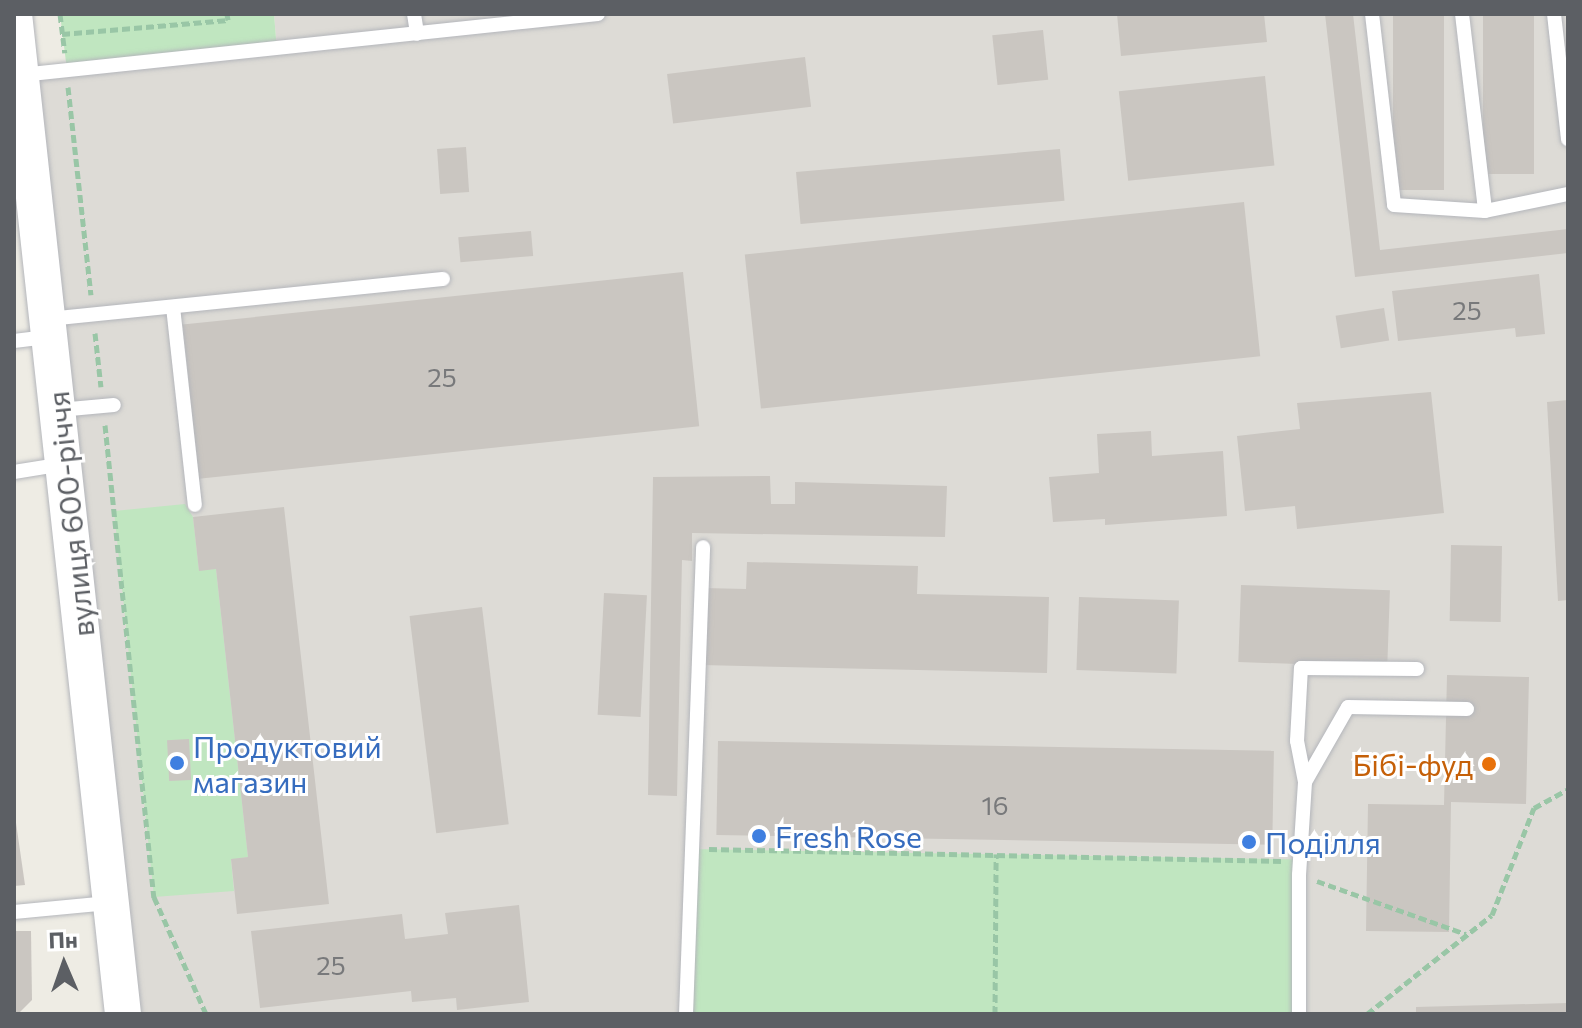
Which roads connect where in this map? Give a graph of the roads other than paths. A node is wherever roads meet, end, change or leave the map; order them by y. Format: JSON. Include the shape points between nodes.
{"nodes":[{"id":1,"x":414,"y":14,"type":"edge"},
{"id":2,"x":598,"y":14,"type":"edge"},
{"id":3,"x":1372,"y":14,"type":"edge"},
{"id":4,"x":1462,"y":14,"type":"edge"},
{"id":5,"x":1554,"y":14,"type":"edge"},
{"id":6,"x":15,"y":23,"type":"edge"},
{"id":7,"x":417,"y":34,"type":"junction"},
{"id":8,"x":21,"y":75,"type":"junction"},
{"id":9,"x":1568,"y":139,"type":"edge"},
{"id":10,"x":23,"y":171,"type":"edge"},
{"id":11,"x":1568,"y":194,"type":"edge"},
{"id":12,"x":1485,"y":211,"type":"junction"},
{"id":13,"x":443,"y":279,"type":"dead end"},
{"id":14,"x":173,"y":307,"type":"junction"},
{"id":15,"x":49,"y":328,"type":"junction"},
{"id":16,"x":14,"y":341,"type":"edge"},
{"id":17,"x":108,"y":405,"type":"road end"},
{"id":18,"x":58,"y":410,"type":"junction"},
{"id":19,"x":64,"y":464,"type":"junction"},
{"id":20,"x":14,"y":472,"type":"edge"},
{"id":21,"x":195,"y":505,"type":"dead end"},
{"id":22,"x":703,"y":547,"type":"dead end"},
{"id":23,"x":1417,"y":669,"type":"dead end"},
{"id":24,"x":1467,"y":709,"type":"dead end"},
{"id":25,"x":1305,"y":782,"type":"junction"},
{"id":26,"x":113,"y":903,"type":"junction"},
{"id":27,"x":14,"y":912,"type":"edge"},
{"id":28,"x":123,"y":1014,"type":"edge"},
{"id":29,"x":686,"y":1014,"type":"edge"},
{"id":30,"x":1299,"y":1014,"type":"edge"}],
"edges":[{"from":1,"to":7,"type":"lane"},
{"from":2,"to":7,"type":"lane"},
{"from":3,"to":12,"type":"lane","via":[[1394,205]]},
{"from":4,"to":12,"type":"lane"},
{"from":5,"to":9,"type":"lane"},
{"from":6,"to":8,"type":"street","name":"вулиця 600-річчя"},
{"from":7,"to":8,"type":"lane"},
{"from":8,"to":10,"type":"street","name":"вулиця 600-річчя"},
{"from":10,"to":15,"type":"street","name":"вулиця 600-річчя"},
{"from":11,"to":12,"type":"lane"},
{"from":13,"to":14,"type":"lane"},
{"from":14,"to":15,"type":"lane","via":[[93,315]]},
{"from":14,"to":21,"type":"lane"},
{"from":15,"to":16,"type":"lane"},
{"from":15,"to":18,"type":"street","name":"вулиця 600-річчя"},
{"from":17,"to":18,"type":"lane"},
{"from":18,"to":19,"type":"street","name":"вулиця 600-річчя"},
{"from":19,"to":20,"type":"lane"},
{"from":19,"to":26,"type":"street","name":"вулиця 600-річчя"},
{"from":22,"to":29,"type":"lane"},
{"from":23,"to":25,"type":"lane","via":[[1301,668],[1297,741]]},
{"from":24,"to":25,"type":"lane","via":[[1348,707]]},
{"from":25,"to":30,"type":"lane"},
{"from":26,"to":27,"type":"lane"},
{"from":26,"to":28,"type":"street","name":"вулиця 600-річчя"}]}
